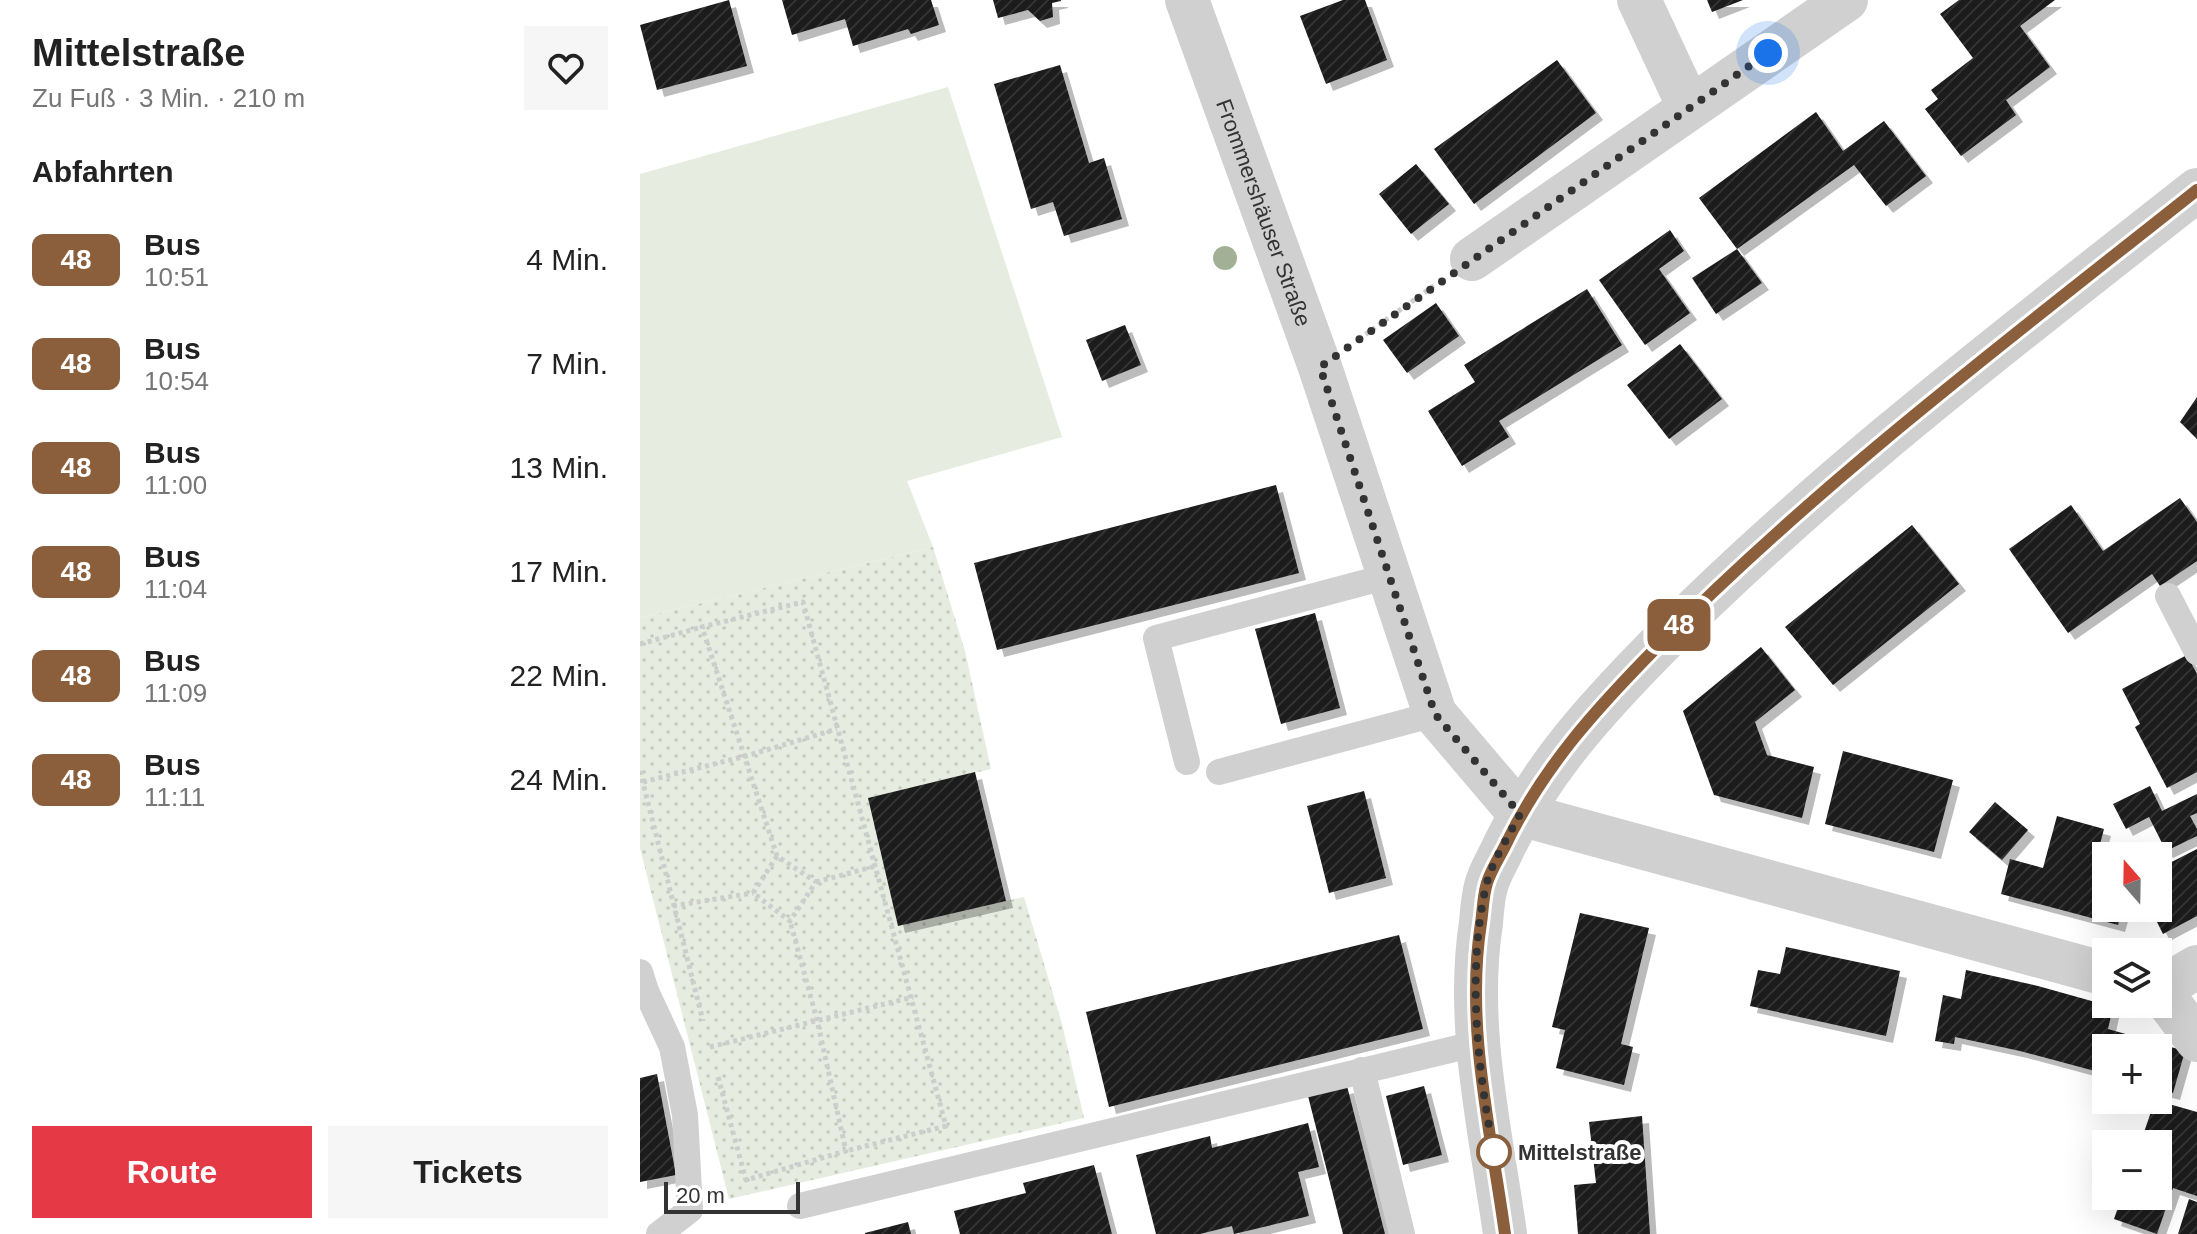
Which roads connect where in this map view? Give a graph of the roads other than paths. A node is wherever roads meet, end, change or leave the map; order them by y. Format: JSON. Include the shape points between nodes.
{"nodes":[{"id":1,"x":1187,"y":0,"type":"edge"},
{"id":2,"x":1639,"y":0,"type":"edge"},
{"id":3,"x":1846,"y":0,"type":"edge"},
{"id":4,"x":1689,"y":107,"type":"junction"},
{"id":5,"x":2197,"y":190,"type":"edge"},
{"id":6,"x":1472,"y":259,"type":"road end"},
{"id":7,"x":1389,"y":576,"type":"junction"},
{"id":8,"x":2168,"y":596,"type":"dead end"},
{"id":9,"x":2197,"y":652,"type":"edge"},
{"id":10,"x":1435,"y":714,"type":"junction"},
{"id":11,"x":1187,"y":762,"type":"dead end"},
{"id":12,"x":1219,"y":772,"type":"dead end"},
{"id":13,"x":1520,"y":814,"type":"junction"},
{"id":14,"x":2197,"y":967,"type":"edge"},
{"id":15,"x":2092,"y":970,"type":"edge"},
{"id":16,"x":640,"y":972,"type":"edge"},
{"id":17,"x":2172,"y":981,"type":"edge"},
{"id":18,"x":2172,"y":1006,"type":"edge"},
{"id":19,"x":2197,"y":1040,"type":"edge"},
{"id":20,"x":1479,"y":1043,"type":"junction"},
{"id":21,"x":1362,"y":1070,"type":"junction"},
{"id":22,"x":800,"y":1206,"type":"dead end"},
{"id":23,"x":659,"y":1234,"type":"edge"},
{"id":24,"x":1402,"y":1234,"type":"edge"},
{"id":25,"x":1505,"y":1234,"type":"edge"}],
"edges":[{"from":1,"to":7,"type":"street","name":"Frommershäuser Straße","via":[[1320,367]]},
{"from":2,"to":4,"type":"street"},
{"from":3,"to":4,"type":"street"},
{"from":4,"to":6,"type":"street"},
{"from":5,"to":13,"type":"street","via":[[1839,478],[1715,589],[1596,710]]},
{"from":7,"to":10,"type":"street","name":"Frommershäuser Straße"},
{"from":7,"to":11,"type":"lane","via":[[1156,638]]},
{"from":8,"to":9,"type":"lane"},
{"from":10,"to":12,"type":"lane"},
{"from":10,"to":13,"type":"street","name":"Frommershäuser Straße"},
{"from":13,"to":15,"type":"street"},
{"from":13,"to":20,"type":"street","via":[[1487,883],[1475,959]]},
{"from":14,"to":17,"type":"street"},
{"from":16,"to":23,"type":"lane","via":[[672,1047],[690,1171],[690,1210]]},
{"from":18,"to":19,"type":"street"},
{"from":20,"to":21,"type":"lane"},
{"from":20,"to":25,"type":"street"},
{"from":21,"to":22,"type":"lane"},
{"from":21,"to":24,"type":"lane"}]}
